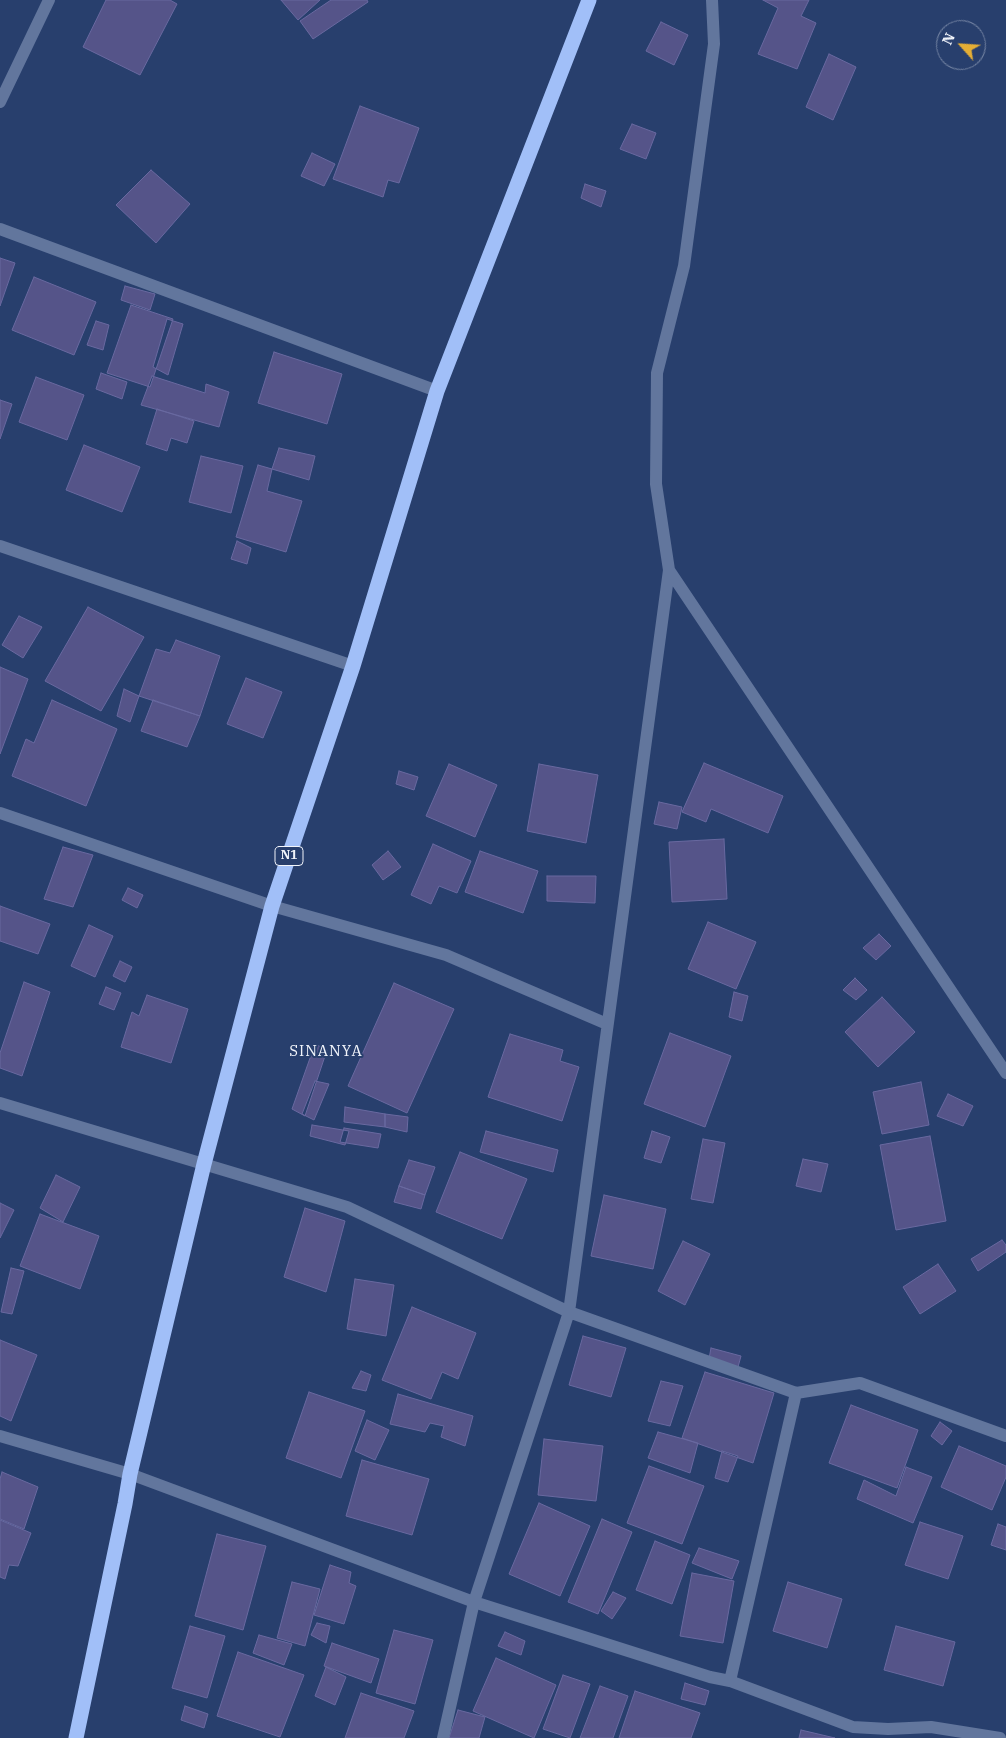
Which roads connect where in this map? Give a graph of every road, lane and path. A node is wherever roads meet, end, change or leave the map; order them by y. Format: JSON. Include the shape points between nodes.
{"nodes":[{"id":1,"x":49,"y":0,"type":"edge"},
{"id":2,"x":589,"y":0,"type":"edge"},
{"id":3,"x":712,"y":0,"type":"edge"},
{"id":4,"x":0,"y":102,"type":"edge"},
{"id":5,"x":0,"y":230,"type":"edge"},
{"id":6,"x":437,"y":391,"type":"junction"},
{"id":7,"x":0,"y":546,"type":"edge"},
{"id":8,"x":669,"y":570,"type":"junction"},
{"id":9,"x":353,"y":666,"type":"junction"},
{"id":10,"x":0,"y":813,"type":"edge"},
{"id":11,"x":272,"y":906,"type":"junction"},
{"id":12,"x":607,"y":1024,"type":"junction"},
{"id":13,"x":1006,"y":1073,"type":"edge"},
{"id":14,"x":0,"y":1103,"type":"edge"},
{"id":15,"x":204,"y":1164,"type":"junction"},
{"id":16,"x":569,"y":1312,"type":"junction"},
{"id":17,"x":796,"y":1393,"type":"junction"},
{"id":18,"x":0,"y":1436,"type":"edge"},
{"id":19,"x":1006,"y":1436,"type":"edge"},
{"id":20,"x":130,"y":1474,"type":"junction"},
{"id":21,"x":474,"y":1602,"type":"junction"},
{"id":22,"x":730,"y":1681,"type":"junction"},
{"id":23,"x":76,"y":1738,"type":"edge"},
{"id":24,"x":443,"y":1738,"type":"edge"},
{"id":25,"x":1000,"y":1738,"type":"edge"}],
"edges":[{"from":1,"to":4,"type":"street"},
{"from":2,"to":6,"type":"highway","number":"N1"},
{"from":3,"to":8,"type":"street","via":[[714,44],[684,266],[657,373],[656,484]]},
{"from":5,"to":6,"type":"street"},
{"from":6,"to":9,"type":"highway","number":"N1"},
{"from":7,"to":9,"type":"street"},
{"from":8,"to":12,"type":"street"},
{"from":8,"to":13,"type":"street"},
{"from":9,"to":11,"type":"highway","number":"N1"},
{"from":10,"to":11,"type":"street"},
{"from":11,"to":12,"type":"street","via":[[446,955]]},
{"from":11,"to":15,"type":"highway","number":"N1"},
{"from":12,"to":16,"type":"street"},
{"from":14,"to":15,"type":"street"},
{"from":15,"to":16,"type":"street","via":[[347,1207]]},
{"from":15,"to":20,"type":"highway","number":"N1"},
{"from":16,"to":17,"type":"street"},
{"from":16,"to":21,"type":"street"},
{"from":17,"to":19,"type":"street","via":[[860,1383]]},
{"from":17,"to":22,"type":"street"},
{"from":18,"to":20,"type":"street"},
{"from":20,"to":21,"type":"street"},
{"from":20,"to":23,"type":"highway","number":"N1"},
{"from":21,"to":22,"type":"street"},
{"from":21,"to":24,"type":"street"},
{"from":22,"to":25,"type":"street","via":[[852,1727],[888,1730],[931,1727]]}]}
